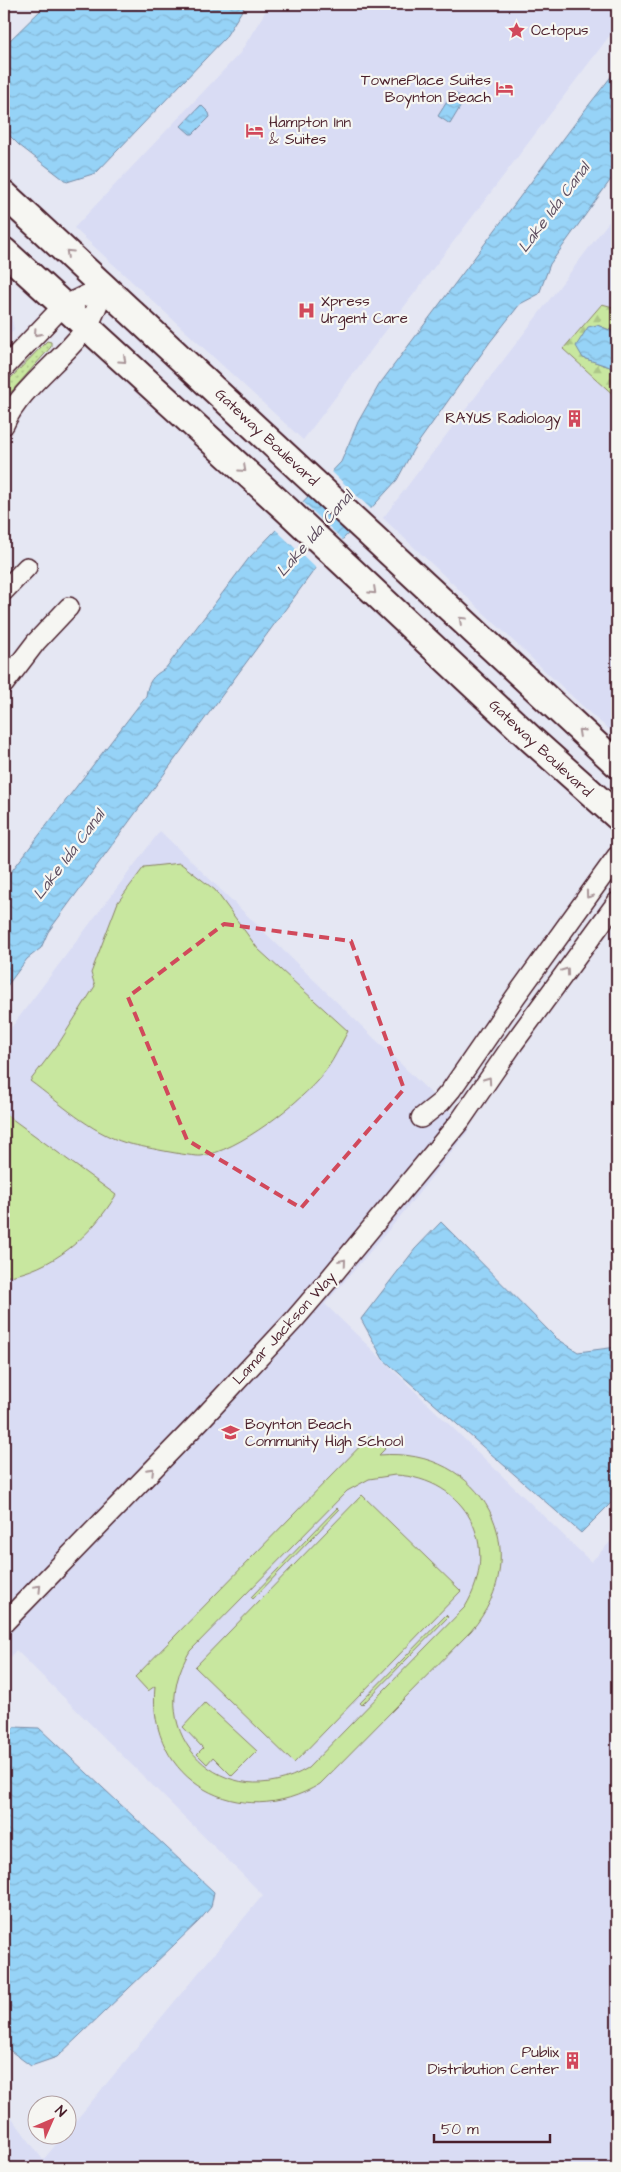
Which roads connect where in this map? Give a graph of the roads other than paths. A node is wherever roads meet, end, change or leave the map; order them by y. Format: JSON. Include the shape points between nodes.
{"nodes":[{"id":1,"x":4,"y":194,"type":"edge"},
{"id":2,"x":4,"y":251,"type":"edge"},
{"id":3,"x":105,"y":286,"type":"junction"},
{"id":4,"x":63,"y":306,"type":"junction"},
{"id":5,"x":87,"y":327,"type":"junction"},
{"id":6,"x":4,"y":368,"type":"edge"},
{"id":7,"x":4,"y":425,"type":"edge"},
{"id":8,"x":27,"y":567,"type":"dead end"},
{"id":9,"x":4,"y":591,"type":"edge"},
{"id":10,"x":69,"y":607,"type":"dead end"},
{"id":11,"x":4,"y":684,"type":"edge"},
{"id":12,"x":617,"y":764,"type":"edge"},
{"id":13,"x":617,"y":816,"type":"edge"},
{"id":14,"x":617,"y":856,"type":"edge"},
{"id":15,"x":617,"y":902,"type":"edge"},
{"id":16,"x":516,"y":996,"type":"junction"},
{"id":17,"x":538,"y":1010,"type":"junction"},
{"id":18,"x":421,"y":1118,"type":"dead end"},
{"id":19,"x":4,"y":1623,"type":"edge"}],
"edges":[{"from":3,"to":1,"type":"main road","name":"Gateway Boulevard","one_way":true},
{"from":2,"to":4,"type":"main road","name":"Gateway Boulevard"},
{"from":3,"to":4,"type":"street"},
{"from":3,"to":5,"type":"street"},
{"from":12,"to":3,"type":"main road","name":"Gateway Boulevard","one_way":true},
{"from":4,"to":5,"type":"main road","name":"Gateway Boulevard"},
{"from":4,"to":6,"type":"street","one_way":true},
{"from":5,"to":7,"type":"street","via":[[30,389]]},
{"from":5,"to":13,"type":"main road","name":"Gateway Boulevard","one_way":true},
{"from":8,"to":9,"type":"street"},
{"from":10,"to":11,"type":"street","via":[[36,642]]},
{"from":14,"to":16,"type":"street","one_way":true},
{"from":17,"to":15,"type":"street","name":"Lamar Jackson Way","one_way":true},
{"from":16,"to":17,"type":"street"},
{"from":16,"to":18,"type":"street","via":[[451,1090]]},
{"from":19,"to":17,"type":"street","name":"Lamar Jackson Way","one_way":true,"via":[[294,1320],[460,1121]]}]}
